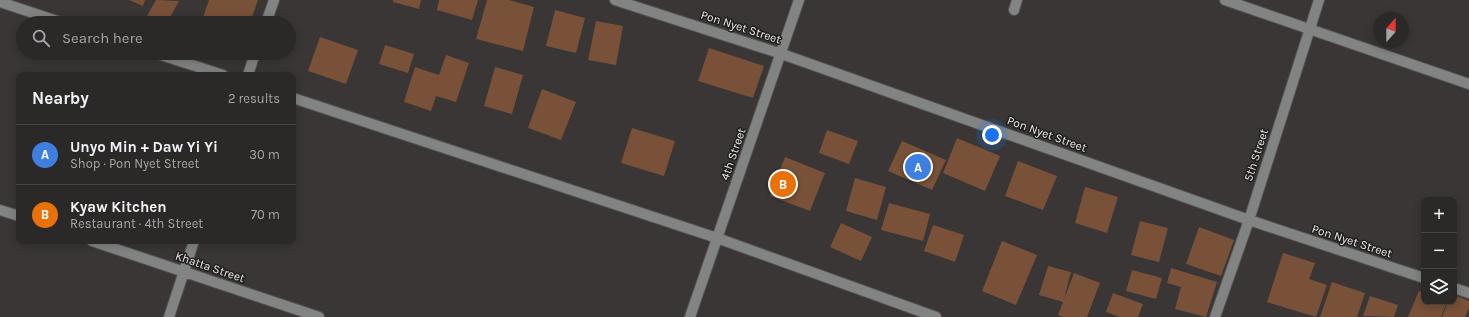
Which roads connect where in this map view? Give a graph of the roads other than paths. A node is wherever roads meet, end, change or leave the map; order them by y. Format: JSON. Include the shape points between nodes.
{"nodes":[{"id":1,"x":274,"y":0,"type":"edge"},
{"id":2,"x":615,"y":0,"type":"edge"},
{"id":3,"x":799,"y":0,"type":"edge"},
{"id":4,"x":1017,"y":0,"type":"edge"},
{"id":5,"x":1225,"y":0,"type":"edge"},
{"id":6,"x":1319,"y":0,"type":"edge"},
{"id":7,"x":0,"y":2,"type":"edge"},
{"id":8,"x":1014,"y":10,"type":"dead end"},
{"id":9,"x":42,"y":16,"type":"edge"},
{"id":10,"x":268,"y":16,"type":"edge"},
{"id":11,"x":1310,"y":28,"type":"junction"},
{"id":12,"x":782,"y":54,"type":"junction"},
{"id":13,"x":177,"y":60,"type":"edge"},
{"id":14,"x":253,"y":60,"type":"edge"},
{"id":15,"x":214,"y":72,"type":"edge"},
{"id":16,"x":249,"y":72,"type":"edge"},
{"id":17,"x":1469,"y":84,"type":"edge"},
{"id":18,"x":296,"y":99,"type":"edge"},
{"id":19,"x":0,"y":210,"type":"edge"},
{"id":20,"x":16,"y":215,"type":"edge"},
{"id":21,"x":1249,"y":220,"type":"junction"},
{"id":22,"x":717,"y":238,"type":"junction"},
{"id":23,"x":101,"y":244,"type":"edge"},
{"id":24,"x":193,"y":244,"type":"edge"},
{"id":25,"x":185,"y":272,"type":"junction"},
{"id":26,"x":1421,"y":277,"type":"edge"},
{"id":27,"x":1457,"y":289,"type":"edge"},
{"id":28,"x":1469,"y":293,"type":"edge"},
{"id":29,"x":169,"y":317,"type":"edge"},
{"id":30,"x":319,"y":317,"type":"edge"},
{"id":31,"x":690,"y":317,"type":"edge"},
{"id":32,"x":936,"y":317,"type":"edge"},
{"id":33,"x":1215,"y":317,"type":"edge"}],
"edges":[{"from":1,"to":10,"type":"street"},
{"from":2,"to":12,"type":"street","name":"Pon Nyet Street"},
{"from":3,"to":12,"type":"street","name":"4th Street"},
{"from":4,"to":8,"type":"street"},
{"from":5,"to":11,"type":"street"},
{"from":6,"to":11,"type":"street","name":"5th Street"},
{"from":7,"to":9,"type":"street"},
{"from":11,"to":17,"type":"street"},
{"from":11,"to":21,"type":"street","name":"5th Street"},
{"from":12,"to":21,"type":"street","name":"Pon Nyet Street"},
{"from":12,"to":22,"type":"street","name":"4th Street"},
{"from":13,"to":15,"type":"street"},
{"from":14,"to":16,"type":"street"},
{"from":18,"to":22,"type":"street"},
{"from":19,"to":20,"type":"street"},
{"from":21,"to":26,"type":"street","name":"Pon Nyet Street"},
{"from":21,"to":33,"type":"street","name":"5th Street"},
{"from":22,"to":31,"type":"street","name":"4th Street"},
{"from":22,"to":32,"type":"street"},
{"from":23,"to":25,"type":"street","name":"Khatta Street"},
{"from":24,"to":25,"type":"street"},
{"from":25,"to":29,"type":"street"},
{"from":25,"to":30,"type":"street","name":"Khatta Street"},
{"from":27,"to":28,"type":"street"}]}
